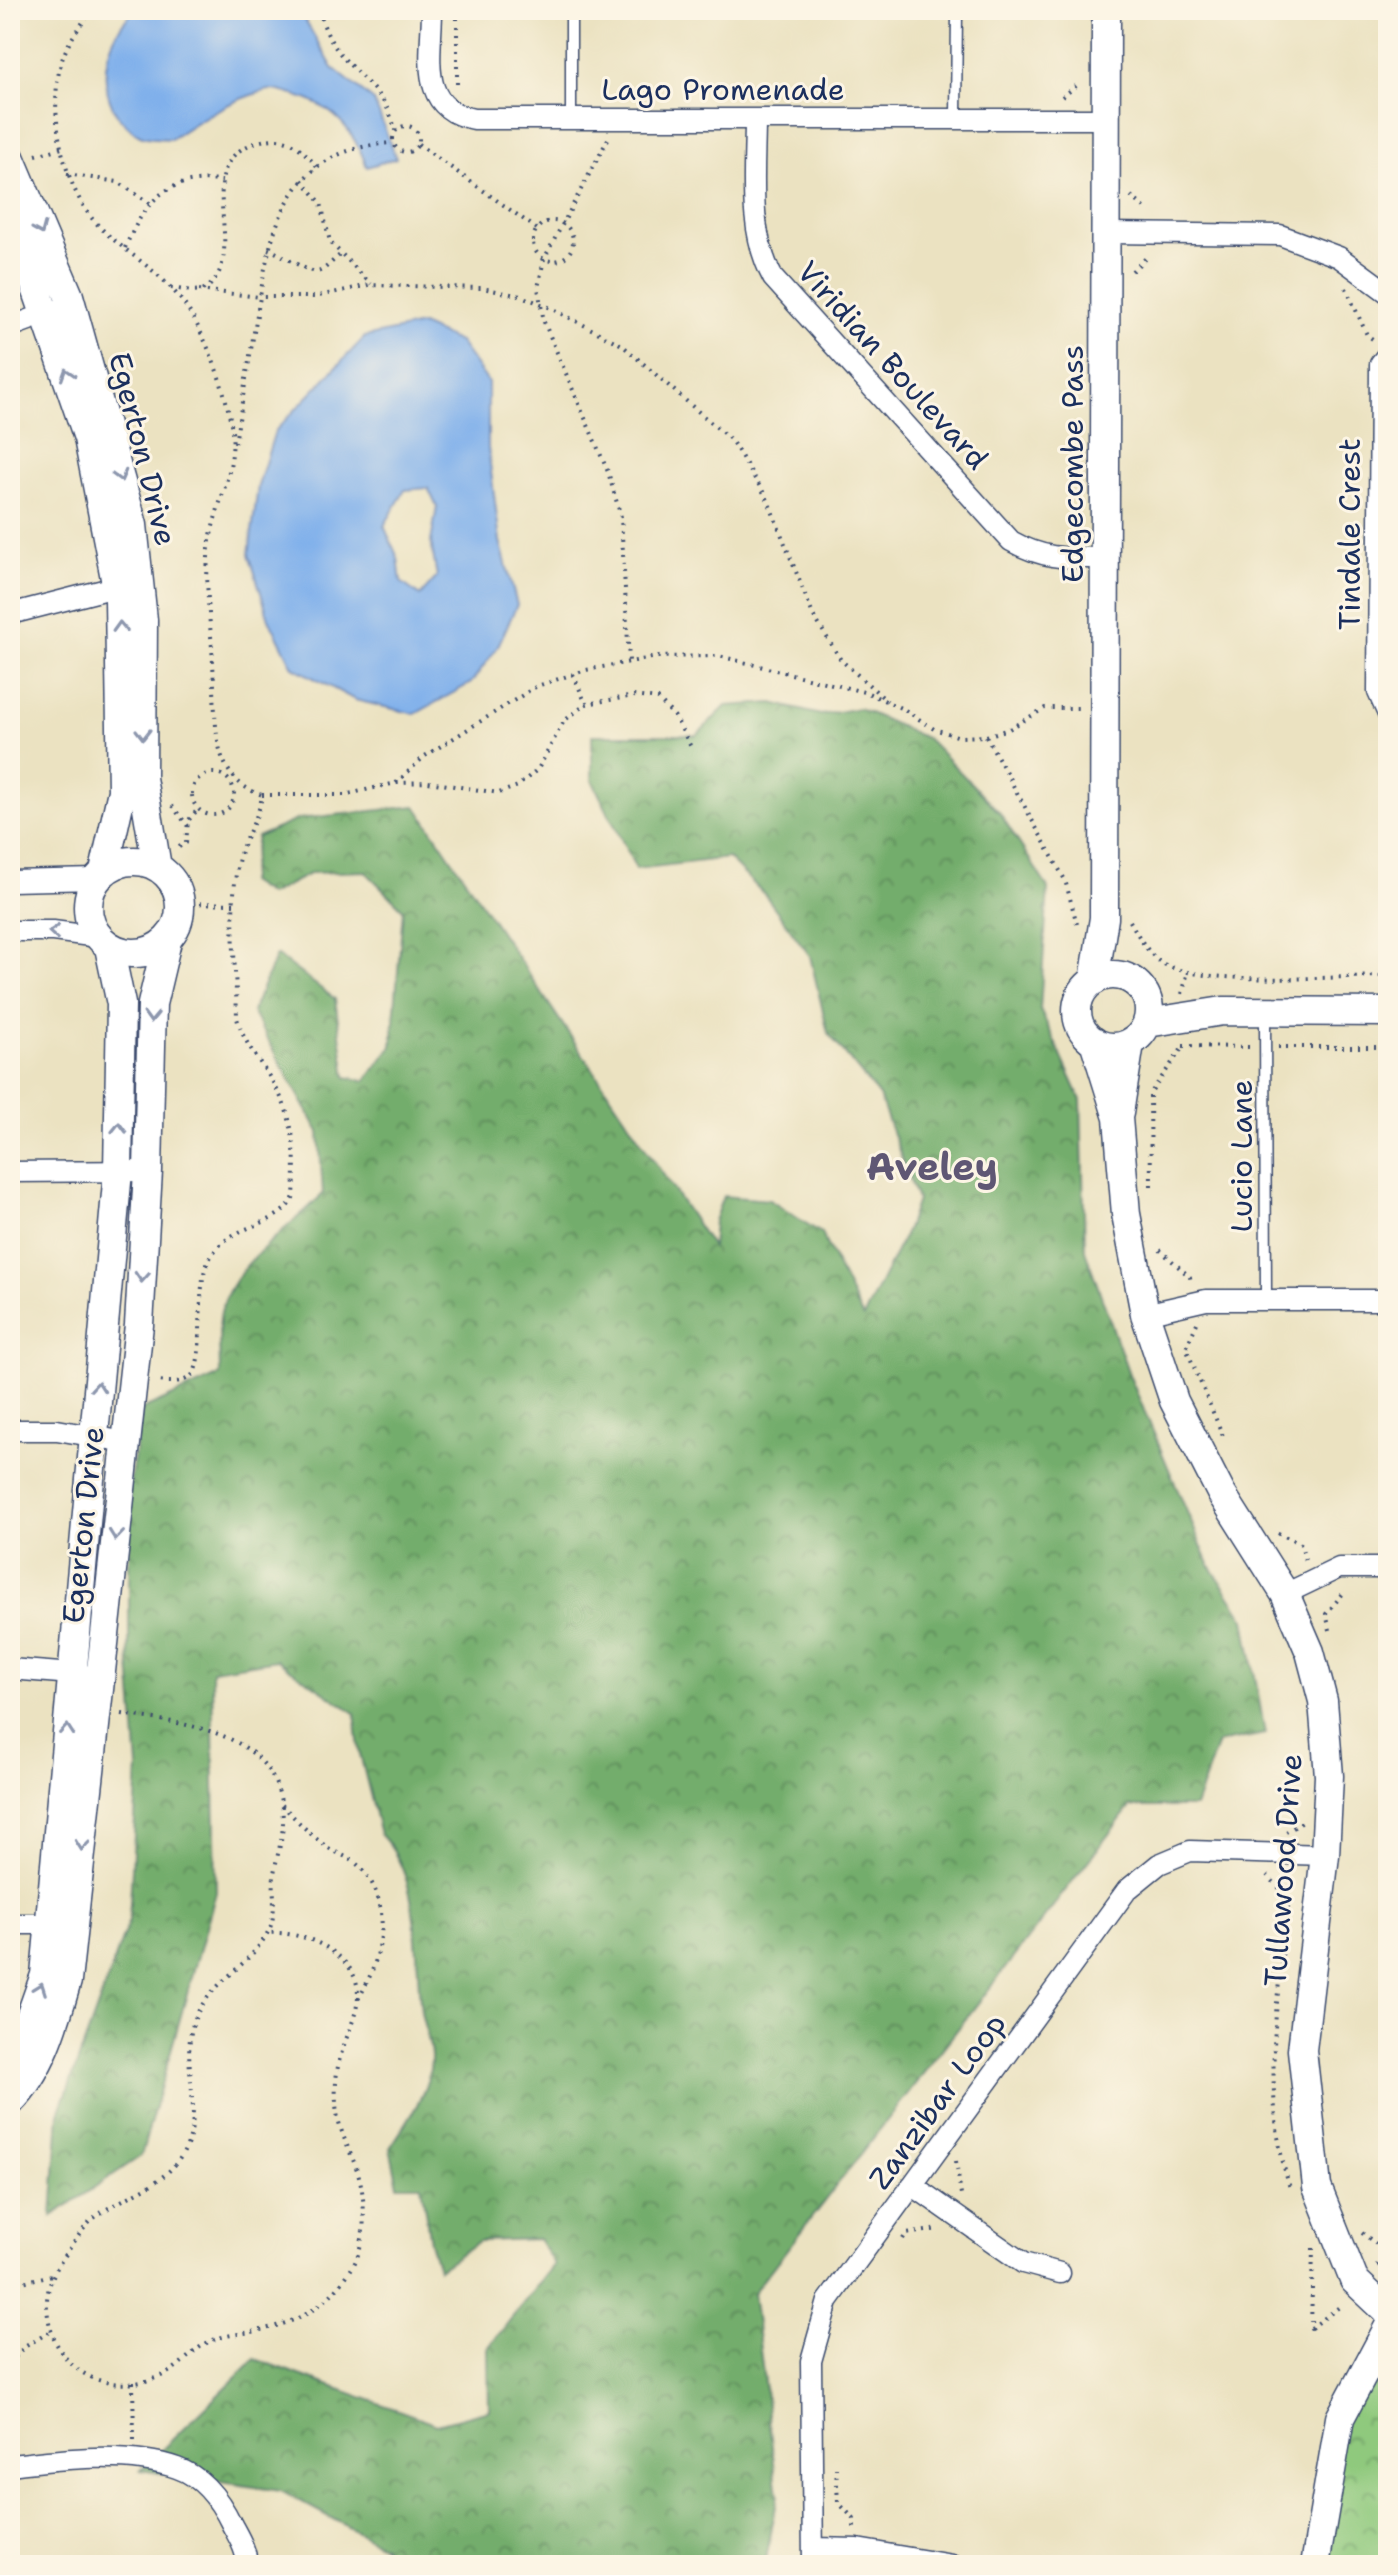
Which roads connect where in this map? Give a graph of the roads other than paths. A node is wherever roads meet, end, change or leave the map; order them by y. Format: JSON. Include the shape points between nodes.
{"nodes":[{"id":1,"x":432,"y":10,"type":"edge"},
{"id":2,"x":571,"y":10,"type":"edge"},
{"id":3,"x":957,"y":10,"type":"edge"},
{"id":4,"x":1106,"y":10,"type":"edge"},
{"id":5,"x":571,"y":119,"type":"junction"},
{"id":6,"x":755,"y":119,"type":"junction"},
{"id":7,"x":956,"y":119,"type":"junction"},
{"id":8,"x":1107,"y":119,"type":"junction"},
{"id":9,"x":10,"y":157,"type":"edge"},
{"id":10,"x":10,"y":213,"type":"edge"},
{"id":11,"x":1107,"y":233,"type":"junction"},
{"id":12,"x":1388,"y":293,"type":"edge"},
{"id":13,"x":59,"y":309,"type":"junction"},
{"id":14,"x":10,"y":327,"type":"edge"},
{"id":15,"x":1383,"y":348,"type":"edge"},
{"id":16,"x":1106,"y":558,"type":"junction"},
{"id":17,"x":127,"y":583,"type":"junction"},
{"id":18,"x":10,"y":614,"type":"edge"},
{"id":19,"x":1388,"y":714,"type":"edge"},
{"id":20,"x":160,"y":859,"type":"junction"},
{"id":21,"x":101,"y":875,"type":"junction"},
{"id":22,"x":10,"y":881,"type":"edge"},
{"id":23,"x":1116,"y":918,"type":"junction"},
{"id":24,"x":10,"y":931,"type":"edge"},
{"id":25,"x":175,"y":935,"type":"junction"},
{"id":26,"x":103,"y":942,"type":"junction"},
{"id":27,"x":1094,"y":981,"type":"junction"},
{"id":28,"x":1135,"y":986,"type":"junction"},
{"id":29,"x":1223,"y":1011,"type":"junction"},
{"id":30,"x":1265,"y":1011,"type":"junction"},
{"id":31,"x":1388,"y":1012,"type":"edge"},
{"id":32,"x":1139,"y":1033,"type":"junction"},
{"id":33,"x":1094,"y":1041,"type":"junction"},
{"id":34,"x":1118,"y":1118,"type":"junction"},
{"id":35,"x":118,"y":1171,"type":"junction"},
{"id":36,"x":148,"y":1171,"type":"junction"},
{"id":37,"x":10,"y":1172,"type":"edge"},
{"id":38,"x":1266,"y":1300,"type":"junction"},
{"id":39,"x":1388,"y":1300,"type":"edge"},
{"id":40,"x":1145,"y":1314,"type":"junction"},
{"id":41,"x":10,"y":1430,"type":"edge"},
{"id":42,"x":94,"y":1436,"type":"junction"},
{"id":43,"x":126,"y":1442,"type":"junction"},
{"id":44,"x":1388,"y":1568,"type":"edge"},
{"id":45,"x":1285,"y":1594,"type":"junction"},
{"id":46,"x":10,"y":1669,"type":"edge"},
{"id":47,"x":72,"y":1672,"type":"junction"},
{"id":48,"x":100,"y":1677,"type":"junction"},
{"id":49,"x":1325,"y":1855,"type":"junction"},
{"id":50,"x":10,"y":1924,"type":"edge"},
{"id":51,"x":50,"y":1924,"type":"junction"},
{"id":52,"x":10,"y":2059,"type":"edge"},
{"id":53,"x":10,"y":2102,"type":"edge"},
{"id":54,"x":912,"y":2185,"type":"junction"},
{"id":55,"x":1060,"y":2273,"type":"dead end"},
{"id":56,"x":1388,"y":2312,"type":"edge"},
{"id":57,"x":1388,"y":2328,"type":"edge"},
{"id":58,"x":10,"y":2465,"type":"edge"},
{"id":59,"x":814,"y":2557,"type":"edge"},
{"id":60,"x":247,"y":2565,"type":"edge"},
{"id":61,"x":952,"y":2565,"type":"edge"},
{"id":62,"x":1315,"y":2565,"type":"edge"}],
"edges":[{"from":1,"to":5,"type":"street","name":"Lago Promenade","via":[[432,87],[439,103],[455,115],[474,119]]},
{"from":2,"to":5,"type":"lane"},
{"from":3,"to":7,"type":"lane"},
{"from":4,"to":8,"type":"street","name":"Edgecombe Pass"},
{"from":5,"to":6,"type":"street","name":"Lago Promenade"},
{"from":6,"to":7,"type":"street","name":"Lago Promenade"},
{"from":6,"to":16,"type":"street","name":"Viridian Boulevard","via":[[755,225],[773,278],[1011,541],[1034,554]]},
{"from":7,"to":8,"type":"street","name":"Lago Promenade"},
{"from":8,"to":11,"type":"street","name":"Edgecombe Pass"},
{"from":9,"to":13,"type":"street","name":"Egerton Drive","one_way":true},
{"from":10,"to":13,"type":"street","name":"Egerton Drive"},
{"from":11,"to":12,"type":"street","via":[[1280,235],[1339,257]]},
{"from":11,"to":16,"type":"street","name":"Edgecombe Pass"},
{"from":13,"to":14,"type":"street"},
{"from":13,"to":17,"type":"street","name":"Egerton Drive","via":[[133,525]]},
{"from":15,"to":19,"type":"street","name":"Tindale Crest","via":[[1378,692]]},
{"from":16,"to":23,"type":"street","name":"Edgecombe Pass","via":[[1105,707]]},
{"from":17,"to":18,"type":"street"},
{"from":17,"to":20,"type":"street","name":"Egerton Drive","one_way":true,"via":[[143,620],[142,778]]},
{"from":21,"to":17,"type":"street","name":"Egerton Drive","one_way":true,"via":[[122,791]]},
{"from":20,"to":21,"type":"street","via":[[130,861]]},
{"from":20,"to":25,"type":"street","via":[[181,901]]},
{"from":21,"to":22,"type":"street"},
{"from":21,"to":26,"type":"street","via":[[87,902],[91,927]]},
{"from":23,"to":27,"type":"street","name":"Edgecombe Pass"},
{"from":23,"to":28,"type":"street","name":"Edgecombe Pass"},
{"from":26,"to":24,"type":"street","one_way":true,"via":[[53,931]]},
{"from":25,"to":26,"type":"street","via":[[139,954]]},
{"from":25,"to":36,"type":"street","name":"Egerton Drive","one_way":true,"via":[[152,1004]]},
{"from":35,"to":26,"type":"street","name":"Egerton Drive","one_way":true,"via":[[121,1004]]},
{"from":27,"to":28,"type":"street","via":[[1114,975]]},
{"from":27,"to":33,"type":"street","via":[[1079,999],[1077,1011],[1079,1023]]},
{"from":28,"to":29,"type":"street"},
{"from":28,"to":32,"type":"street","via":[[1150,1013]]},
{"from":29,"to":30,"type":"street"},
{"from":29,"to":32,"type":"street"},
{"from":30,"to":31,"type":"street"},
{"from":30,"to":38,"type":"lane","name":"Lucio Lane"},
{"from":32,"to":33,"type":"street","via":[[1112,1047]]},
{"from":32,"to":34,"type":"street","name":"Tullawood Drive"},
{"from":33,"to":34,"type":"street","name":"Tullawood Drive"},
{"from":34,"to":40,"type":"street","name":"Tullawood Drive","via":[[1126,1214]]},
{"from":35,"to":36,"type":"street"},
{"from":35,"to":37,"type":"street"},
{"from":42,"to":35,"type":"street","name":"Egerton Drive","one_way":true},
{"from":36,"to":43,"type":"street","name":"Egerton Drive","one_way":true},
{"from":38,"to":39,"type":"street"},
{"from":38,"to":40,"type":"street","via":[[1194,1303]]},
{"from":40,"to":45,"type":"street","name":"Tullawood Drive","via":[[1174,1401],[1221,1493]]},
{"from":41,"to":42,"type":"street"},
{"from":42,"to":43,"type":"street"},
{"from":42,"to":47,"type":"street","name":"Egerton Drive"},
{"from":43,"to":48,"type":"street","name":"Egerton Drive","one_way":true},
{"from":44,"to":45,"type":"street","via":[[1339,1568]]},
{"from":45,"to":49,"type":"street","name":"Tullawood Drive","via":[[1310,1652],[1323,1701],[1329,1776]]},
{"from":46,"to":47,"type":"street"},
{"from":47,"to":48,"type":"street"},
{"from":51,"to":47,"type":"street","name":"Egerton Drive","one_way":true},
{"from":48,"to":53,"type":"street","name":"Egerton Drive","one_way":true,"via":[[67,1981],[53,2029],[23,2089]]},
{"from":49,"to":54,"type":"street","name":"Zanzibar Loop","via":[[1190,1851],[1159,1864],[1127,1890]]},
{"from":49,"to":56,"type":"street","name":"Tullawood Drive","via":[[1302,2050],[1317,2187],[1354,2280]]},
{"from":50,"to":51,"type":"street"},
{"from":52,"to":51,"type":"street","name":"Egerton Drive","one_way":true,"via":[[20,2046],[45,1975]]},
{"from":54,"to":55,"type":"street","via":[[1023,2263]]},
{"from":54,"to":59,"type":"street","name":"Zanzibar Loop","via":[[828,2301],[811,2361]]},
{"from":57,"to":62,"type":"street","via":[[1340,2418]]},
{"from":58,"to":60,"type":"street","via":[[87,2458],[178,2468],[206,2486],[224,2508]]},
{"from":59,"to":61,"type":"street","via":[[853,2549]]}]}
